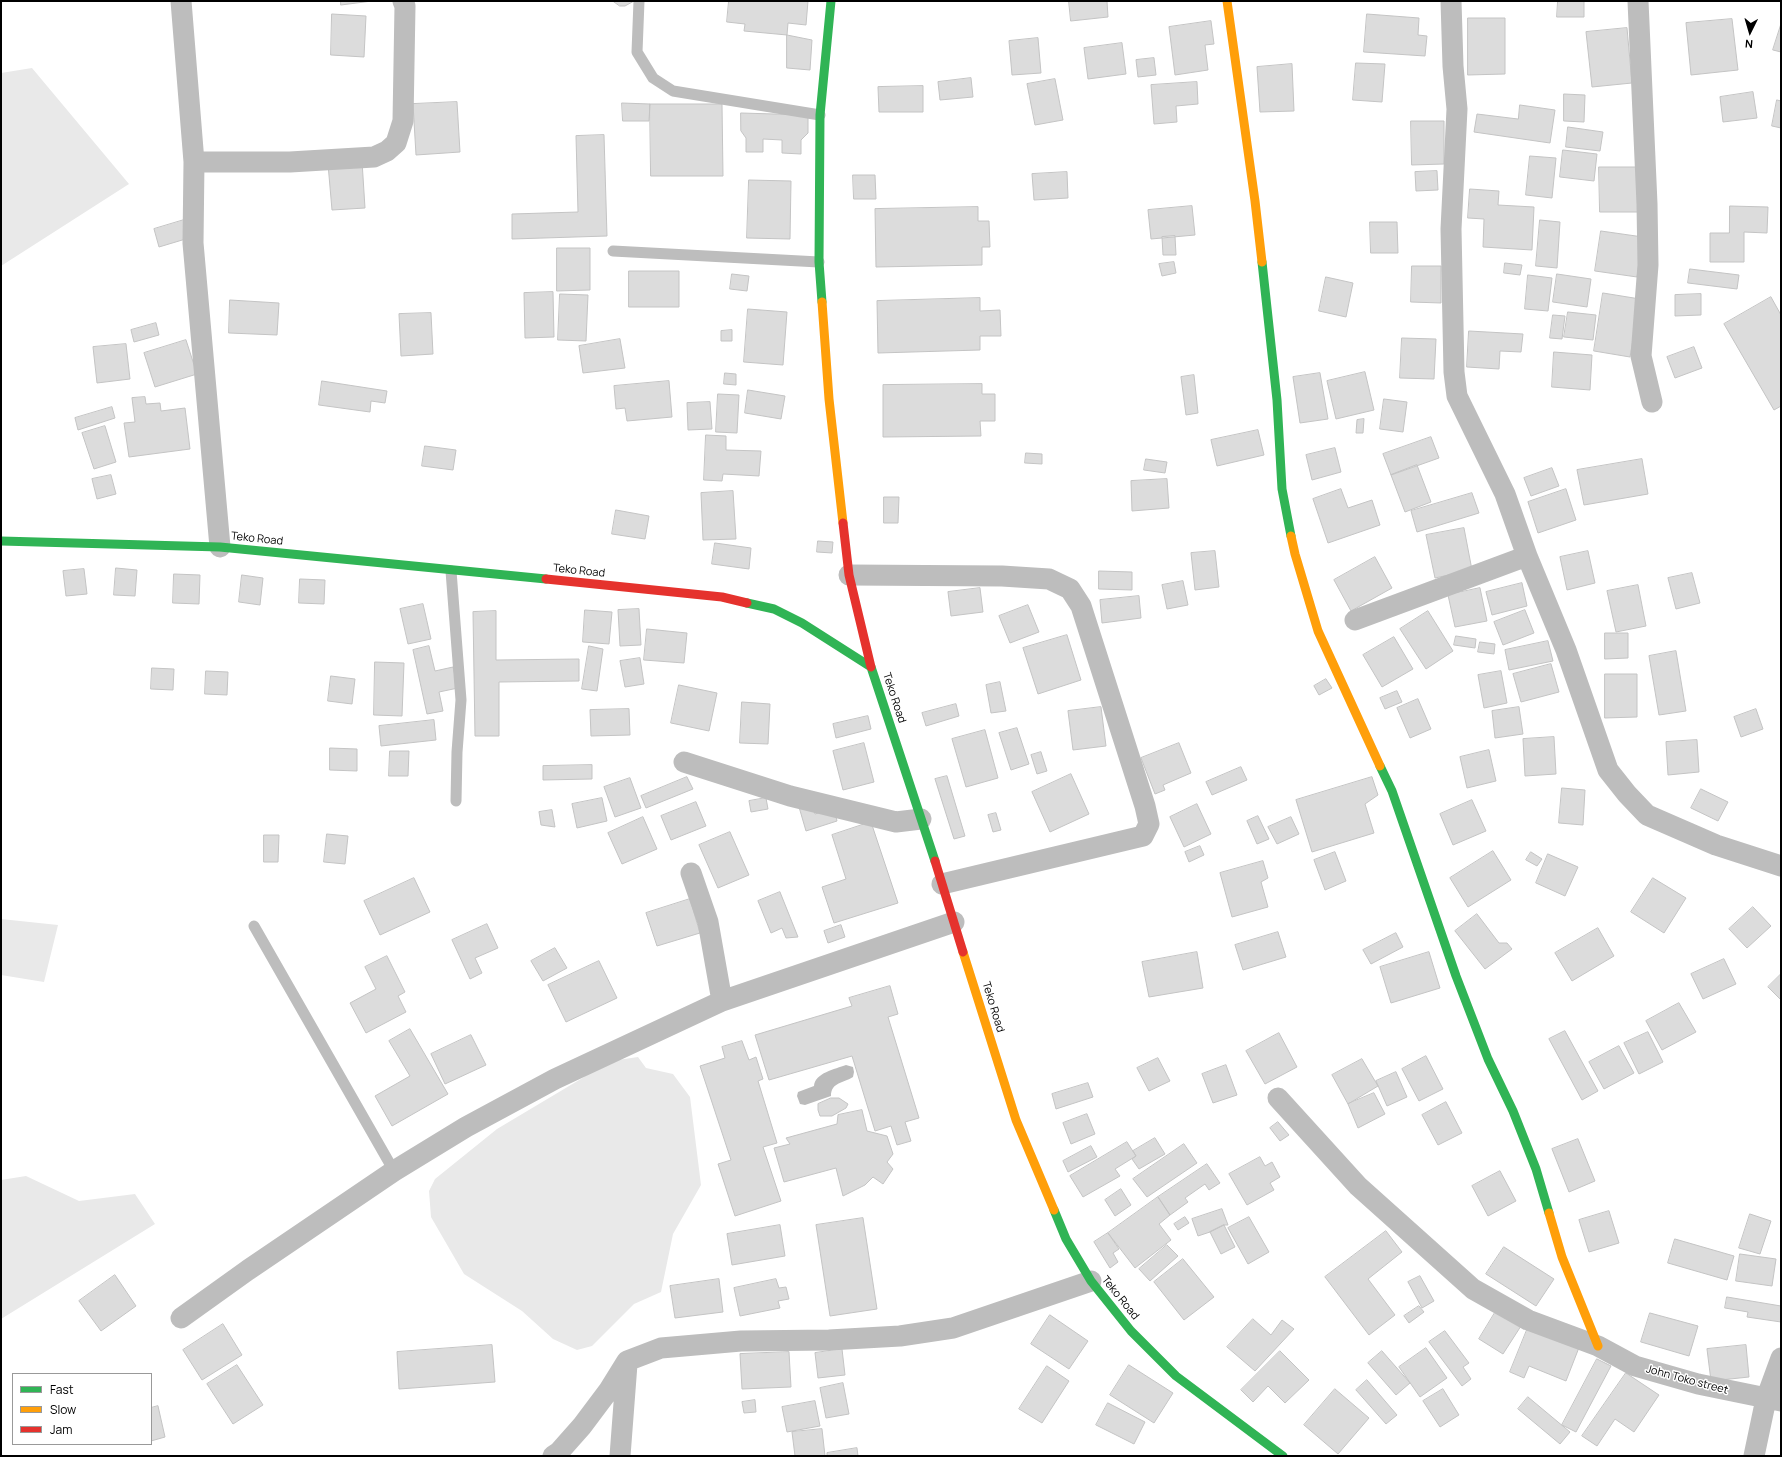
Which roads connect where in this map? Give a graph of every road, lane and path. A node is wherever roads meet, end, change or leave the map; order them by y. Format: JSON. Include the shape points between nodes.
{"nodes":[{"id":1,"x":181,"y":1,"type":"edge"},
{"id":2,"x":403,"y":1,"type":"edge"},
{"id":3,"x":638,"y":1,"type":"edge"},
{"id":4,"x":831,"y":1,"type":"edge"},
{"id":5,"x":1227,"y":1,"type":"edge"},
{"id":6,"x":1451,"y":1,"type":"edge"},
{"id":7,"x":1638,"y":1,"type":"edge"},
{"id":8,"x":820,"y":115,"type":"junction"},
{"id":9,"x":194,"y":162,"type":"junction"},
{"id":10,"x":613,"y":251,"type":"dead end"},
{"id":11,"x":819,"y":262,"type":"junction"},
{"id":12,"x":1652,"y":402,"type":"dead end"},
{"id":13,"x":1,"y":541,"type":"edge"},
{"id":14,"x":220,"y":547,"type":"junction"},
{"id":15,"x":1527,"y":556,"type":"junction"},
{"id":16,"x":452,"y":571,"type":"junction"},
{"id":17,"x":849,"y":575,"type":"junction"},
{"id":18,"x":1355,"y":620,"type":"dead end"},
{"id":19,"x":871,"y":667,"type":"junction"},
{"id":20,"x":684,"y":762,"type":"dead end"},
{"id":21,"x":456,"y":801,"type":"dead end"},
{"id":22,"x":921,"y":819,"type":"junction"},
{"id":23,"x":1781,"y":866,"type":"edge"},
{"id":24,"x":691,"y":872,"type":"dead end"},
{"id":25,"x":942,"y":884,"type":"junction"},
{"id":26,"x":954,"y":922,"type":"junction"},
{"id":27,"x":254,"y":926,"type":"dead end"},
{"id":28,"x":722,"y":1001,"type":"junction"},
{"id":29,"x":1278,"y":1098,"type":"dead end"},
{"id":30,"x":394,"y":1171,"type":"junction"},
{"id":31,"x":1091,"y":1281,"type":"junction"},
{"id":32,"x":181,"y":1318,"type":"dead end"},
{"id":33,"x":1598,"y":1346,"type":"junction"},
{"id":34,"x":1781,"y":1358,"type":"edge"},
{"id":35,"x":627,"y":1361,"type":"junction"},
{"id":36,"x":1773,"y":1400,"type":"edge"},
{"id":37,"x":553,"y":1456,"type":"edge"},
{"id":38,"x":620,"y":1456,"type":"edge"},
{"id":39,"x":1283,"y":1456,"type":"edge"},
{"id":40,"x":1754,"y":1456,"type":"edge"}],
"edges":[{"from":1,"to":9,"type":"street"},
{"from":2,"to":9,"type":"street","via":[[403,121],[396,143],[387,151],[374,157],[305,161]]},
{"from":3,"to":8,"type":"lane","via":[[637,52],[653,78],[673,91]]},
{"from":4,"to":8,"type":"street"},
{"from":5,"to":33,"type":"street","via":[[1256,209],[1277,400],[1282,489],[1295,554],[1318,631],[1392,791],[1456,976],[1488,1059],[1513,1111],[1536,1170],[1562,1257]]},
{"from":6,"to":15,"type":"street","via":[[1452,66],[1457,109],[1451,229],[1454,372],[1457,396],[1505,494]]},
{"from":7,"to":12,"type":"street","via":[[1648,265],[1641,356]]},
{"from":8,"to":11,"type":"street"},
{"from":9,"to":14,"type":"street","via":[[193,243]]},
{"from":10,"to":11,"type":"lane"},
{"from":11,"to":17,"type":"street","via":[[829,398]]},
{"from":13,"to":14,"type":"street","name":"Teko Road"},
{"from":14,"to":16,"type":"street","name":"Teko Road"},
{"from":15,"to":18,"type":"street"},
{"from":15,"to":23,"type":"street","via":[[1566,650],[1608,770],[1627,794],[1647,815],[1716,845]]},
{"from":16,"to":19,"type":"street","name":"Teko Road","via":[[722,597],[774,609],[802,623]]},
{"from":16,"to":21,"type":"lane","via":[[461,700]]},
{"from":17,"to":19,"type":"street"},
{"from":17,"to":25,"type":"street","via":[[1025,577],[1049,579],[1070,589],[1081,606],[1146,806],[1149,824],[1143,836]]},
{"from":19,"to":22,"type":"street","name":"Teko Road"},
{"from":20,"to":22,"type":"street","via":[[790,796],[896,822]]},
{"from":22,"to":25,"type":"street","name":"Teko Road"},
{"from":24,"to":28,"type":"street","via":[[708,922]]},
{"from":25,"to":26,"type":"street","name":"Teko Road"},
{"from":26,"to":28,"type":"street"},
{"from":26,"to":31,"type":"street","name":"Teko Road","via":[[1016,1120],[1066,1239]]},
{"from":27,"to":30,"type":"lane"},
{"from":28,"to":30,"type":"street","via":[[554,1079],[466,1127]]},
{"from":29,"to":33,"type":"street","name":"John Toko street","via":[[1358,1186],[1472,1289],[1528,1320]]},
{"from":30,"to":32,"type":"street"},
{"from":31,"to":35,"type":"street","via":[[952,1328],[900,1336],[696,1344],[662,1348]]},
{"from":31,"to":39,"type":"street","name":"Teko Road","via":[[1131,1330],[1176,1376]]},
{"from":33,"to":36,"type":"street","name":"John Toko street","via":[[1634,1366],[1698,1384]]},
{"from":34,"to":36,"type":"street"},
{"from":35,"to":37,"type":"street","via":[[582,1426]]},
{"from":35,"to":38,"type":"street"},
{"from":36,"to":40,"type":"street"}]}
